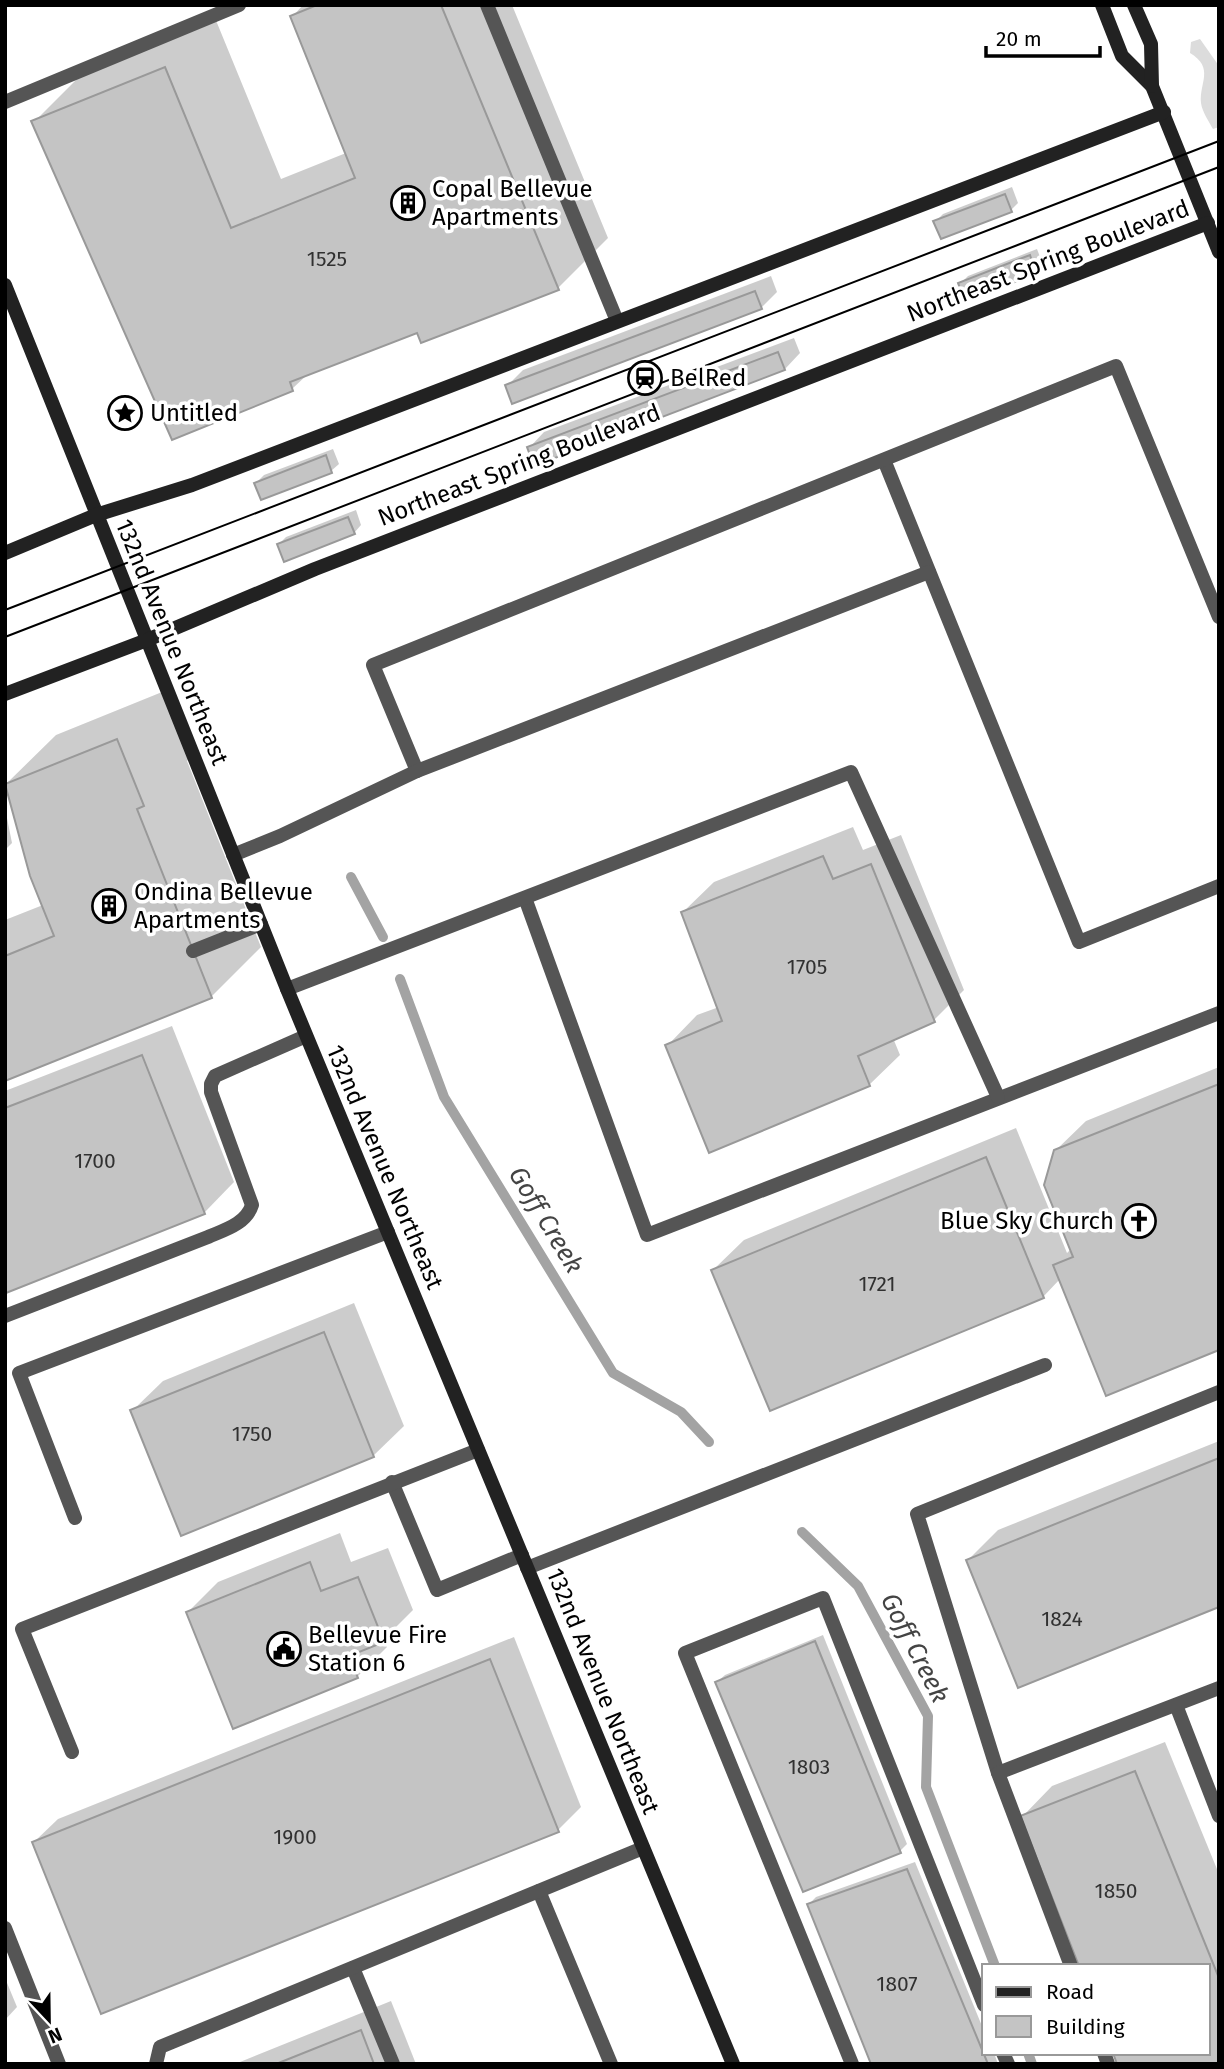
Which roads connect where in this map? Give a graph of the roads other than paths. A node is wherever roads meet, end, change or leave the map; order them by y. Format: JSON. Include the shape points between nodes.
{"nodes":[{"id":1,"x":239,"y":5,"type":"edge"},
{"id":2,"x":487,"y":5,"type":"edge"},
{"id":3,"x":1102,"y":5,"type":"edge"},
{"id":4,"x":1134,"y":5,"type":"edge"},
{"id":5,"x":1152,"y":86,"type":"junction"},
{"id":6,"x":5,"y":102,"type":"edge"},
{"id":7,"x":1164,"y":112,"type":"junction"},
{"id":8,"x":1208,"y":223,"type":"junction"},
{"id":9,"x":1219,"y":252,"type":"edge"},
{"id":10,"x":5,"y":285,"type":"edge"},
{"id":11,"x":617,"y":321,"type":"junction"},
{"id":12,"x":884,"y":460,"type":"junction"},
{"id":13,"x":96,"y":515,"type":"junction"},
{"id":14,"x":5,"y":553,"type":"edge"},
{"id":15,"x":929,"y":572,"type":"junction"},
{"id":16,"x":1219,"y":617,"type":"edge"},
{"id":17,"x":147,"y":640,"type":"junction"},
{"id":18,"x":5,"y":694,"type":"edge"},
{"id":19,"x":417,"y":771,"type":"junction"},
{"id":20,"x":233,"y":855,"type":"junction"},
{"id":21,"x":1219,"y":886,"type":"edge"},
{"id":22,"x":525,"y":898,"type":"junction"},
{"id":23,"x":261,"y":924,"type":"junction"},
{"id":24,"x":193,"y":951,"type":"dead end"},
{"id":25,"x":287,"y":989,"type":"junction"},
{"id":26,"x":1219,"y":1013,"type":"edge"},
{"id":27,"x":306,"y":1036,"type":"junction"},
{"id":28,"x":998,"y":1097,"type":"junction"},
{"id":29,"x":388,"y":1232,"type":"junction"},
{"id":30,"x":5,"y":1316,"type":"edge"},
{"id":31,"x":1045,"y":1365,"type":"dead end"},
{"id":32,"x":1219,"y":1392,"type":"edge"},
{"id":33,"x":478,"y":1450,"type":"junction"},
{"id":34,"x":392,"y":1482,"type":"junction"},
{"id":35,"x":75,"y":1518,"type":"dead end"},
{"id":36,"x":525,"y":1562,"type":"junction"},
{"id":37,"x":1219,"y":1688,"type":"edge"},
{"id":38,"x":1176,"y":1705,"type":"junction"},
{"id":39,"x":72,"y":1752,"type":"dead end"},
{"id":40,"x":998,"y":1773,"type":"junction"},
{"id":41,"x":1219,"y":1816,"type":"edge"},
{"id":42,"x":643,"y":1848,"type":"junction"},
{"id":43,"x":539,"y":1891,"type":"junction"},
{"id":44,"x":5,"y":1928,"type":"edge"},
{"id":45,"x":1070,"y":1964,"type":"edge"},
{"id":46,"x":353,"y":1968,"type":"junction"},
{"id":47,"x":982,"y":2000,"type":"edge"},
{"id":48,"x":60,"y":2064,"type":"edge"},
{"id":49,"x":156,"y":2064,"type":"edge"},
{"id":50,"x":393,"y":2064,"type":"edge"},
{"id":51,"x":611,"y":2064,"type":"edge"},
{"id":52,"x":733,"y":2064,"type":"edge"},
{"id":53,"x":852,"y":2064,"type":"edge"}],
"edges":[{"from":1,"to":6,"type":"lane"},
{"from":2,"to":11,"type":"lane"},
{"from":3,"to":5,"type":"street","via":[[1122,56]]},
{"from":4,"to":5,"type":"street","via":[[1151,44]]},
{"from":5,"to":7,"type":"street"},
{"from":7,"to":8,"type":"street"},
{"from":7,"to":11,"type":"street"},
{"from":8,"to":9,"type":"street"},
{"from":8,"to":17,"type":"street","name":"Northeast Spring Boulevard","via":[[315,569]]},
{"from":10,"to":13,"type":"street","name":"132nd Avenue Northeast"},
{"from":11,"to":13,"type":"street","via":[[192,485]]},
{"from":12,"to":15,"type":"lane"},
{"from":12,"to":16,"type":"lane","via":[[1116,366]]},
{"from":12,"to":19,"type":"lane","via":[[373,665]]},
{"from":13,"to":14,"type":"street"},
{"from":13,"to":17,"type":"street","name":"132nd Avenue Northeast"},
{"from":15,"to":19,"type":"lane"},
{"from":15,"to":21,"type":"lane","via":[[1079,942]]},
{"from":17,"to":18,"type":"street","name":"Northeast Spring Boulevard"},
{"from":17,"to":20,"type":"street","name":"132nd Avenue Northeast"},
{"from":19,"to":20,"type":"lane"},
{"from":20,"to":23,"type":"street","name":"132nd Avenue Northeast"},
{"from":22,"to":25,"type":"lane"},
{"from":22,"to":28,"type":"lane","via":[[851,772]]},
{"from":22,"to":28,"type":"lane","via":[[647,1235]]},
{"from":23,"to":24,"type":"lane"},
{"from":23,"to":25,"type":"street","name":"132nd Avenue Northeast"},
{"from":25,"to":27,"type":"street","name":"132nd Avenue Northeast"},
{"from":26,"to":28,"type":"lane"},
{"from":27,"to":29,"type":"street","name":"132nd Avenue Northeast"},
{"from":27,"to":30,"type":"lane","via":[[215,1076],[211,1084],[252,1205],[250,1213],[208,1237]]},
{"from":29,"to":33,"type":"street","name":"132nd Avenue Northeast"},
{"from":29,"to":35,"type":"lane","via":[[19,1373]]},
{"from":31,"to":36,"type":"lane"},
{"from":32,"to":40,"type":"lane","via":[[917,1514]]},
{"from":33,"to":34,"type":"lane"},
{"from":33,"to":36,"type":"street","name":"132nd Avenue Northeast"},
{"from":34,"to":36,"type":"lane","via":[[437,1590]]},
{"from":34,"to":39,"type":"lane","via":[[22,1629]]},
{"from":36,"to":42,"type":"street","name":"132nd Avenue Northeast"},
{"from":37,"to":38,"type":"lane"},
{"from":38,"to":40,"type":"lane"},
{"from":38,"to":41,"type":"lane"},
{"from":40,"to":45,"type":"lane"},
{"from":42,"to":43,"type":"lane"},
{"from":42,"to":52,"type":"street","name":"132nd Avenue Northeast"},
{"from":43,"to":46,"type":"lane"},
{"from":43,"to":51,"type":"lane"},
{"from":44,"to":48,"type":"lane"},
{"from":46,"to":49,"type":"lane","via":[[160,2047]]},
{"from":46,"to":50,"type":"lane"},
{"from":47,"to":53,"type":"lane","via":[[822,1598],[685,1653]]}]}
